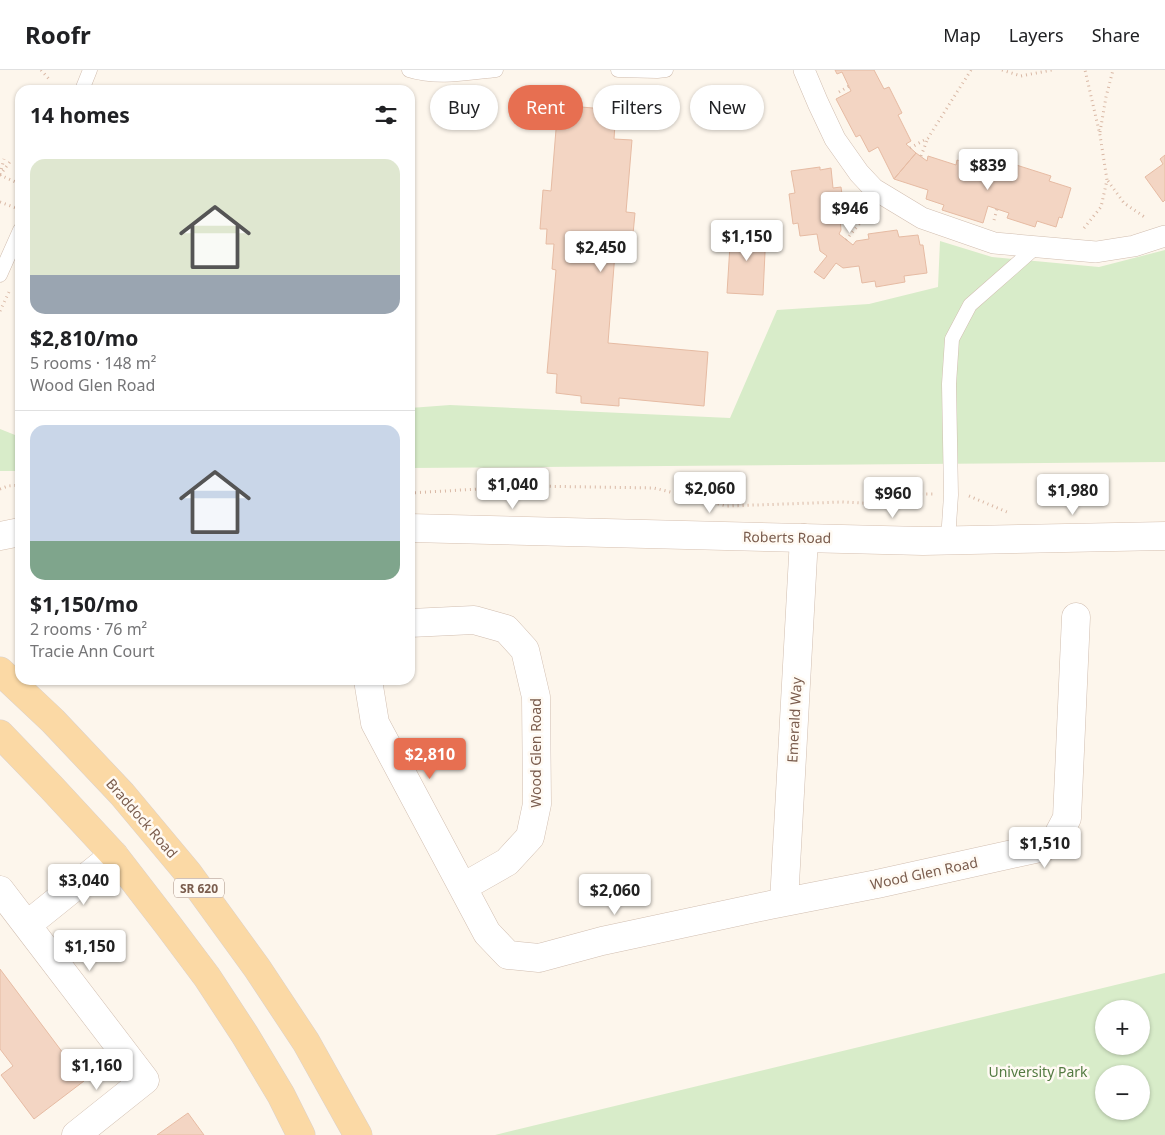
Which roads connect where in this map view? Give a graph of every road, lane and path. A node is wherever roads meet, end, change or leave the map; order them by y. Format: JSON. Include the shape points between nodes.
{"nodes":[{"id":1,"x":41,"y":70,"type":"edge"},
{"id":2,"x":90,"y":70,"type":"edge"},
{"id":3,"x":408,"y":70,"type":"edge"},
{"id":4,"x":496,"y":70,"type":"edge"},
{"id":5,"x":618,"y":70,"type":"edge"},
{"id":6,"x":666,"y":70,"type":"edge"},
{"id":7,"x":804,"y":70,"type":"edge"},
{"id":8,"x":971,"y":70,"type":"edge"},
{"id":9,"x":1002,"y":70,"type":"edge"},
{"id":10,"x":1052,"y":70,"type":"edge"},
{"id":11,"x":1085,"y":70,"type":"edge"},
{"id":12,"x":1113,"y":70,"type":"edge"},
{"id":13,"x":49,"y":79,"type":"dead end"},
{"id":14,"x":84,"y":85,"type":"edge"},
{"id":15,"x":1100,"y":135,"type":"junction"},
{"id":16,"x":928,"y":138,"type":"junction"},
{"id":17,"x":910,"y":148,"type":"dead end"},
{"id":18,"x":921,"y":156,"type":"dead end"},
{"id":19,"x":4,"y":159,"type":"dead end"},
{"id":20,"x":12,"y":160,"type":"dead end"},
{"id":21,"x":0,"y":175,"type":"edge"},
{"id":22,"x":1107,"y":180,"type":"junction"},
{"id":23,"x":15,"y":182,"type":"edge"},
{"id":24,"x":883,"y":195,"type":"junction"},
{"id":25,"x":0,"y":202,"type":"edge"},
{"id":26,"x":15,"y":208,"type":"edge"},
{"id":27,"x":1150,"y":221,"type":"dead end"},
{"id":28,"x":1165,"y":236,"type":"edge"},
{"id":29,"x":846,"y":240,"type":"dead end"},
{"id":30,"x":15,"y":241,"type":"edge"},
{"id":31,"x":1045,"y":248,"type":"junction"},
{"id":32,"x":0,"y":275,"type":"edge"},
{"id":33,"x":15,"y":485,"type":"edge"},
{"id":34,"x":0,"y":489,"type":"edge"},
{"id":35,"x":415,"y":493,"type":"edge"},
{"id":36,"x":951,"y":495,"type":"junction"},
{"id":37,"x":1014,"y":513,"type":"dead end"},
{"id":38,"x":415,"y":528,"type":"edge"},
{"id":39,"x":15,"y":533,"type":"edge"},
{"id":40,"x":0,"y":536,"type":"edge"},
{"id":41,"x":1165,"y":536,"type":"edge"},
{"id":42,"x":804,"y":538,"type":"junction"},
{"id":43,"x":948,"y":540,"type":"junction"},
{"id":44,"x":1076,"y":617,"type":"dead end"},
{"id":45,"x":415,"y":623,"type":"edge"},
{"id":46,"x":0,"y":671,"type":"edge"},
{"id":47,"x":369,"y":685,"type":"edge"},
{"id":48,"x":0,"y":734,"type":"edge"},
{"id":49,"x":114,"y":855,"type":"junction"},
{"id":50,"x":463,"y":887,"type":"junction"},
{"id":51,"x":0,"y":890,"type":"edge"},
{"id":52,"x":780,"y":903,"type":"junction"},
{"id":53,"x":27,"y":925,"type":"junction"},
{"id":54,"x":76,"y":1135,"type":"edge"},
{"id":55,"x":301,"y":1135,"type":"edge"},
{"id":56,"x":358,"y":1135,"type":"edge"}],
"edges":[{"from":1,"to":13,"type":"path"},
{"from":2,"to":14,"type":"lane"},
{"from":3,"to":4,"type":"lane","via":[[445,75]]},
{"from":5,"to":6,"type":"lane"},
{"from":7,"to":24,"type":"street","via":[[835,139],[859,174]]},
{"from":8,"to":16,"type":"path"},
{"from":9,"to":10,"type":"path","via":[[1021,76]]},
{"from":11,"to":15,"type":"path"},
{"from":12,"to":15,"type":"path"},
{"from":15,"to":22,"type":"path"},
{"from":16,"to":17,"type":"path"},
{"from":16,"to":18,"type":"path"},
{"from":19,"to":21,"type":"path"},
{"from":20,"to":21,"type":"path"},
{"from":21,"to":23,"type":"path"},
{"from":22,"to":27,"type":"path","via":[[1124,202]]},
{"from":22,"to":31,"type":"path","via":[[1101,208],[1086,226]]},
{"from":24,"to":29,"type":"path"},
{"from":24,"to":31,"type":"street","via":[[922,218],[994,243]]},
{"from":25,"to":26,"type":"path"},
{"from":28,"to":31,"type":"street","via":[[1134,246],[1096,252]]},
{"from":30,"to":32,"type":"lane"},
{"from":31,"to":36,"type":"lane","via":[[970,305],[952,340],[949,384]]},
{"from":33,"to":34,"type":"path"},
{"from":35,"to":36,"type":"path","via":[[531,486],[654,488],[727,506],[880,504],[922,494]]},
{"from":36,"to":37,"type":"path","via":[[968,496]]},
{"from":36,"to":43,"type":"lane"},
{"from":38,"to":42,"type":"street","name":"Roberts Road"},
{"from":39,"to":40,"type":"street"},
{"from":41,"to":43,"type":"street","name":"Roberts Road"},
{"from":42,"to":43,"type":"street","name":"Roberts Road"},
{"from":42,"to":52,"type":"street","name":"Emerald Way"},
{"from":44,"to":52,"type":"street","name":"Wood Glen Road","via":[[1067,818],[1058,837],[1044,847]]},
{"from":45,"to":50,"type":"street","name":"Wood Glen Road","via":[[474,620],[506,629],[525,650],[536,697],[537,804],[530,837],[507,862]]},
{"from":46,"to":56,"type":"main road","name":"Braddock Road","number":"SR 620","via":[[122,794],[188,873],[306,1042]]},
{"from":47,"to":50,"type":"street","name":"Wood Glen Road","via":[[375,723]]},
{"from":48,"to":49,"type":"main road"},
{"from":49,"to":53,"type":"street"},
{"from":49,"to":55,"type":"main road","via":[[207,977],[281,1095]]},
{"from":50,"to":52,"type":"street","name":"Wood Glen Road","via":[[487,933],[508,955],[539,958],[602,941]]},
{"from":51,"to":53,"type":"street"},
{"from":53,"to":54,"type":"street","via":[[145,1080]]}]}
